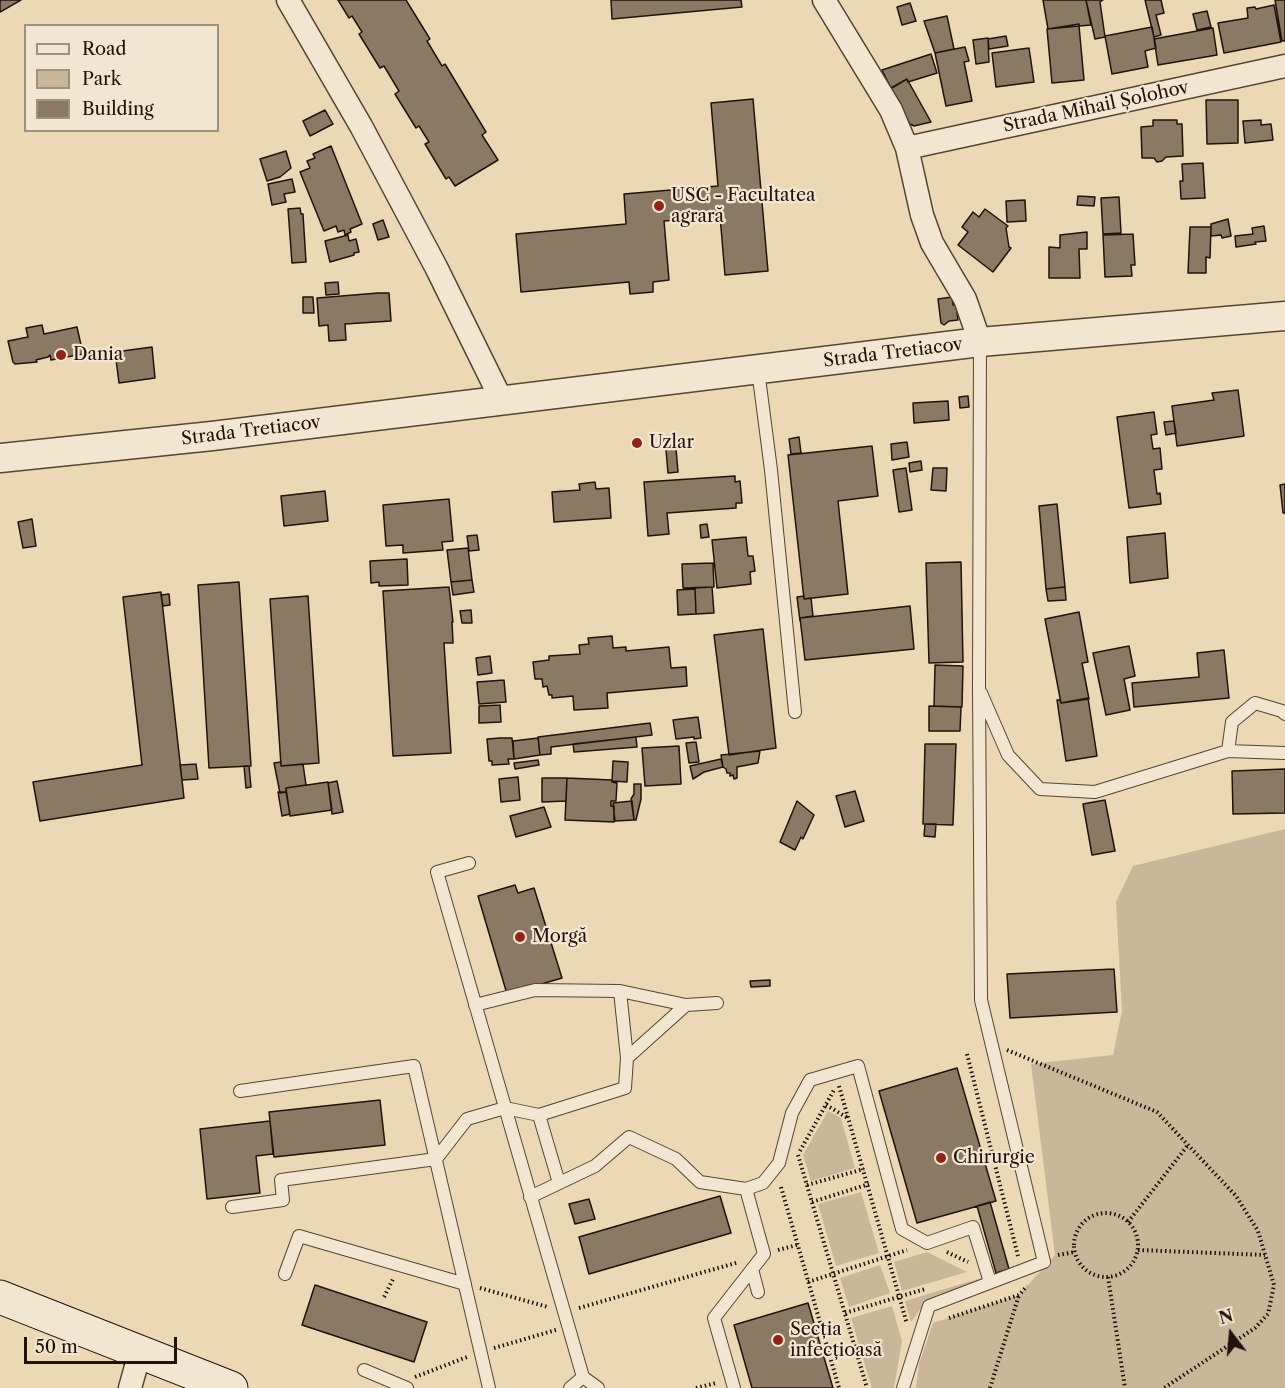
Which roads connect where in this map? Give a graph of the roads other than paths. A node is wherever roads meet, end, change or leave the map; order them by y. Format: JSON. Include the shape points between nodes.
{"nodes":[{"id":1,"x":288,"y":0,"type":"edge"},
{"id":2,"x":824,"y":0,"type":"edge"},
{"id":3,"x":1285,"y":66,"type":"edge"},
{"id":4,"x":908,"y":148,"type":"junction"},
{"id":5,"x":1285,"y":316,"type":"edge"},
{"id":6,"x":980,"y":342,"type":"junction"},
{"id":7,"x":758,"y":370,"type":"junction"},
{"id":8,"x":502,"y":401,"type":"junction"},
{"id":9,"x":0,"y":458,"type":"edge"},
{"id":10,"x":979,"y":686,"type":"junction"},
{"id":11,"x":795,"y":712,"type":"dead end"},
{"id":12,"x":1285,"y":714,"type":"edge"},
{"id":13,"x":1228,"y":751,"type":"junction"},
{"id":14,"x":1285,"y":753,"type":"edge"},
{"id":15,"x":469,"y":863,"type":"dead end"},
{"id":16,"x":620,"y":991,"type":"junction"},
{"id":17,"x":717,"y":1003,"type":"dead end"},
{"id":18,"x":475,"y":1005,"type":"junction"},
{"id":19,"x":686,"y":1005,"type":"junction"},
{"id":20,"x":627,"y":1059,"type":"junction"},
{"id":21,"x":240,"y":1091,"type":"dead end"},
{"id":22,"x":505,"y":1108,"type":"junction"},
{"id":23,"x":539,"y":1115,"type":"junction"},
{"id":24,"x":436,"y":1159,"type":"junction"},
{"id":25,"x":559,"y":1183,"type":"junction"},
{"id":26,"x":746,"y":1189,"type":"junction"},
{"id":27,"x":530,"y":1197,"type":"junction"},
{"id":28,"x":232,"y":1207,"type":"dead end"},
{"id":29,"x":752,"y":1269,"type":"junction"},
{"id":30,"x":285,"y":1274,"type":"dead end"},
{"id":31,"x":988,"y":1276,"type":"junction"},
{"id":32,"x":465,"y":1284,"type":"junction"},
{"id":33,"x":758,"y":1292,"type":"dead end"},
{"id":34,"x":0,"y":1297,"type":"edge"},
{"id":35,"x":140,"y":1352,"type":"junction"},
{"id":36,"x":364,"y":1370,"type":"dead end"},
{"id":37,"x":583,"y":1377,"type":"junction"},
{"id":38,"x":733,"y":1383,"type":"edge"},
{"id":39,"x":130,"y":1388,"type":"edge"},
{"id":40,"x":231,"y":1388,"type":"edge"},
{"id":41,"x":407,"y":1388,"type":"edge"},
{"id":42,"x":489,"y":1388,"type":"edge"},
{"id":43,"x":570,"y":1388,"type":"edge"},
{"id":44,"x":598,"y":1388,"type":"edge"},
{"id":45,"x":903,"y":1388,"type":"edge"}],
"edges":[{"from":1,"to":8,"type":"street","via":[[436,267]]},
{"from":2,"to":4,"type":"street","via":[[891,110]]},
{"from":3,"to":4,"type":"street","name":"Strada Mihail Șolohov"},
{"from":4,"to":6,"type":"street","via":[[932,243],[965,299]]},
{"from":5,"to":6,"type":"street","name":"Strada Tretiacov"},
{"from":6,"to":7,"type":"street","name":"Strada Tretiacov"},
{"from":6,"to":10,"type":"lane"},
{"from":7,"to":8,"type":"street","name":"Strada Tretiacov"},
{"from":7,"to":11,"type":"lane"},
{"from":8,"to":9,"type":"street","name":"Strada Tretiacov"},
{"from":10,"to":13,"type":"lane","via":[[1008,755],[1040,789],[1095,792]]},
{"from":10,"to":31,"type":"lane","via":[[981,1000],[1044,1262]]},
{"from":12,"to":13,"type":"lane","via":[[1255,703],[1232,722]]},
{"from":13,"to":14,"type":"lane"},
{"from":15,"to":18,"type":"lane","via":[[437,872]]},
{"from":16,"to":18,"type":"lane","via":[[535,990]]},
{"from":16,"to":19,"type":"lane"},
{"from":16,"to":20,"type":"lane"},
{"from":17,"to":19,"type":"lane"},
{"from":18,"to":22,"type":"lane"},
{"from":19,"to":20,"type":"lane"},
{"from":20,"to":23,"type":"lane","via":[[625,1088]]},
{"from":21,"to":24,"type":"lane","via":[[414,1066]]},
{"from":22,"to":23,"type":"lane"},
{"from":22,"to":24,"type":"lane","via":[[467,1119]]},
{"from":22,"to":27,"type":"lane"},
{"from":23,"to":25,"type":"lane"},
{"from":24,"to":28,"type":"lane","via":[[281,1180],[283,1200]]},
{"from":24,"to":32,"type":"lane"},
{"from":25,"to":26,"type":"lane","via":[[595,1166],[629,1137],[676,1159],[700,1182]]},
{"from":25,"to":27,"type":"lane"},
{"from":26,"to":29,"type":"lane","via":[[764,1254]]},
{"from":26,"to":31,"type":"lane","via":[[763,1183],[779,1163],[792,1113],[810,1080],[858,1066],[902,1229],[927,1243],[973,1227]]},
{"from":27,"to":37,"type":"lane"},
{"from":29,"to":33,"type":"lane"},
{"from":29,"to":38,"type":"lane","via":[[714,1318]]},
{"from":30,"to":32,"type":"lane","via":[[299,1236]]},
{"from":31,"to":45,"type":"lane","via":[[929,1306]]},
{"from":32,"to":42,"type":"lane"},
{"from":34,"to":35,"type":"main road"},
{"from":35,"to":39,"type":"street"},
{"from":35,"to":40,"type":"main road"},
{"from":36,"to":41,"type":"lane"},
{"from":37,"to":43,"type":"lane"},
{"from":37,"to":44,"type":"lane"}]}
